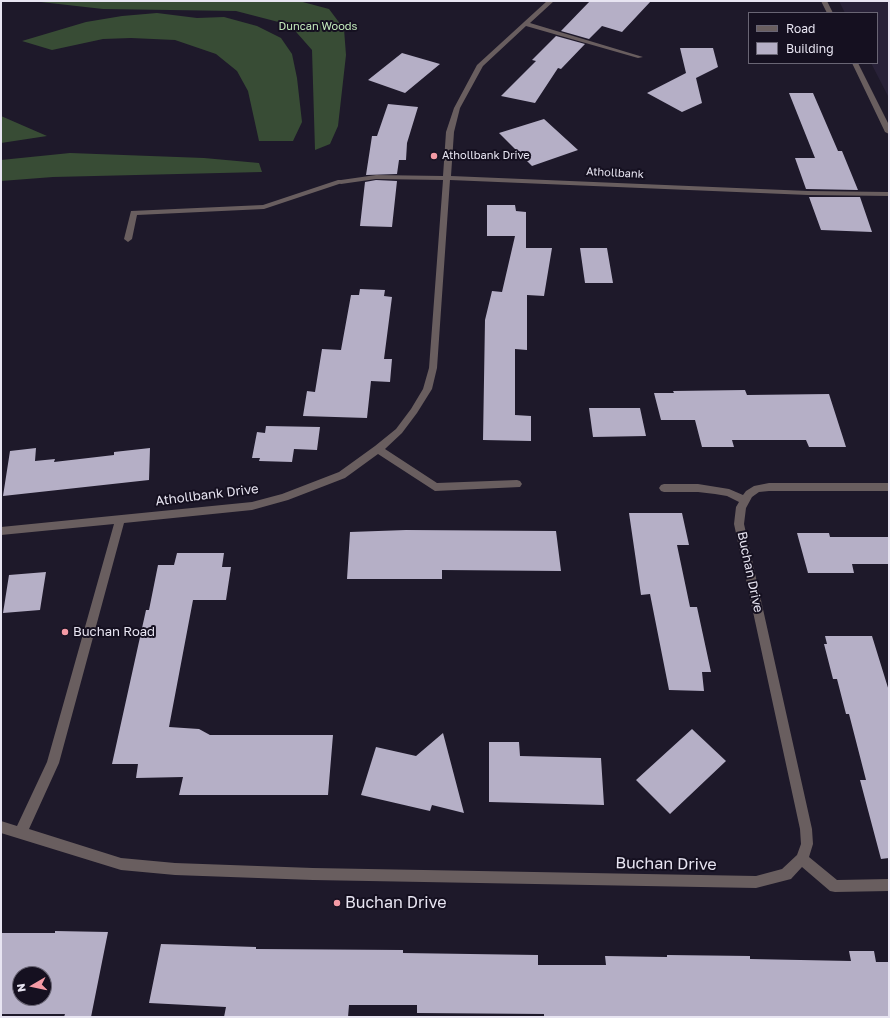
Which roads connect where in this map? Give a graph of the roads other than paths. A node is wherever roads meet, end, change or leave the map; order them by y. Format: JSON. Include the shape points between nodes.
{"nodes":[{"id":1,"x":551,"y":1,"type":"edge"},
{"id":2,"x":824,"y":1,"type":"edge"},
{"id":3,"x":830,"y":12,"type":"edge"},
{"id":4,"x":526,"y":24,"type":"junction"},
{"id":5,"x":640,"y":57,"type":"dead end"},
{"id":6,"x":855,"y":64,"type":"edge"},
{"id":7,"x":889,"y":132,"type":"edge"},
{"id":8,"x":447,"y":178,"type":"junction"},
{"id":9,"x":889,"y":194,"type":"edge"},
{"id":10,"x":128,"y":239,"type":"dead end"},
{"id":11,"x":378,"y":449,"type":"junction"},
{"id":12,"x":517,"y":484,"type":"dead end"},
{"id":13,"x":889,"y":486,"type":"edge"},
{"id":14,"x":664,"y":488,"type":"dead end"},
{"id":15,"x":744,"y":500,"type":"junction"},
{"id":16,"x":120,"y":519,"type":"junction"},
{"id":17,"x":1,"y":531,"type":"edge"},
{"id":18,"x":1,"y":827,"type":"edge"},
{"id":19,"x":21,"y":832,"type":"junction"},
{"id":20,"x":802,"y":859,"type":"junction"},
{"id":21,"x":889,"y":885,"type":"edge"}],
"edges":[{"from":1,"to":4,"type":"street","name":"Athollbank Drive"},
{"from":2,"to":3,"type":"street"},
{"from":4,"to":5,"type":"street"},
{"from":4,"to":8,"type":"street","name":"Athollbank Drive","via":[[480,65],[467,87],[450,132]]},
{"from":6,"to":7,"type":"street"},
{"from":8,"to":9,"type":"street","name":"Athollbank"},
{"from":8,"to":10,"type":"street","name":"Athollbank","via":[[376,177],[341,182],[264,207],[134,213]]},
{"from":8,"to":11,"type":"street","name":"Athollbank Drive","via":[[433,368],[427,389],[414,410],[399,432]]},
{"from":11,"to":12,"type":"street","via":[[436,487]]},
{"from":11,"to":16,"type":"street","name":"Athollbank Drive","via":[[342,474],[284,497],[252,506]]},
{"from":13,"to":15,"type":"street","via":[[769,487],[757,489]]},
{"from":14,"to":15,"type":"street","via":[[715,490]]},
{"from":15,"to":20,"type":"street","name":"Buchan Drive","via":[[739,516],[740,524],[806,829],[807,844]]},
{"from":16,"to":17,"type":"street","name":"Athollbank Drive"},
{"from":16,"to":19,"type":"street","via":[[53,763]]},
{"from":18,"to":19,"type":"street","name":"Buchan Drive"},
{"from":19,"to":20,"type":"street","name":"Buchan Drive","via":[[121,864],[205,871],[756,882],[786,874]]},
{"from":20,"to":21,"type":"street","via":[[835,886]]}]}
